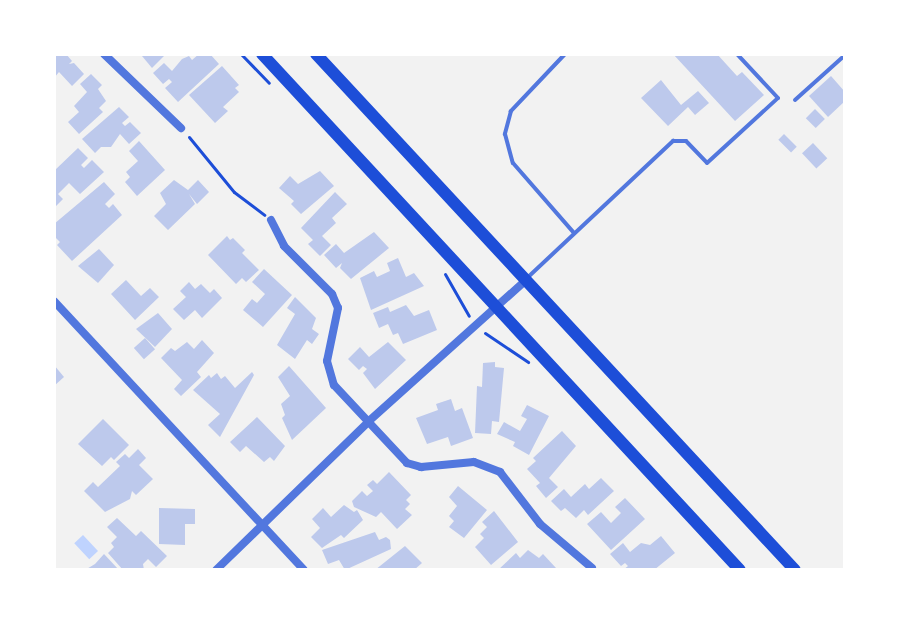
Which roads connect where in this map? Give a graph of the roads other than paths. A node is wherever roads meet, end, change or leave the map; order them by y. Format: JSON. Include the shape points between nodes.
{"nodes":[{"id":1,"x":104,"y":54,"type":"edge"},
{"id":2,"x":262,"y":54,"type":"edge"},
{"id":3,"x":316,"y":54,"type":"edge"},
{"id":4,"x":565,"y":54,"type":"edge"},
{"id":5,"x":737,"y":54,"type":"edge"},
{"id":6,"x":845,"y":55,"type":"edge"},
{"id":7,"x":795,"y":100,"type":"dead end"},
{"id":8,"x":181,"y":128,"type":"road end"},
{"id":9,"x":271,"y":220,"type":"road end"},
{"id":10,"x":575,"y":233,"type":"junction"},
{"id":11,"x":525,"y":281,"type":"junction"},
{"id":12,"x":54,"y":301,"type":"edge"},
{"id":13,"x":496,"y":307,"type":"junction"},
{"id":14,"x":369,"y":421,"type":"junction"},
{"id":15,"x":263,"y":526,"type":"junction"},
{"id":16,"x":592,"y":568,"type":"edge"},
{"id":17,"x":216,"y":570,"type":"edge"},
{"id":18,"x":304,"y":570,"type":"edge"},
{"id":19,"x":740,"y":570,"type":"edge"},
{"id":20,"x":795,"y":570,"type":"edge"}],
"edges":[{"from":1,"to":8,"type":"street"},
{"from":2,"to":13,"type":"main road"},
{"from":3,"to":11,"type":"main road"},
{"from":4,"to":10,"type":"lane","via":[[511,111],[505,134],[513,163]]},
{"from":5,"to":10,"type":"lane","via":[[778,98],[707,163],[686,141],[673,141]]},
{"from":6,"to":7,"type":"lane"},
{"from":9,"to":14,"type":"street","via":[[284,246],[332,294],[338,308],[329,375]]},
{"from":10,"to":11,"type":"lane"},
{"from":11,"to":13,"type":"street"},
{"from":11,"to":20,"type":"main road"},
{"from":12,"to":15,"type":"street"},
{"from":13,"to":14,"type":"street"},
{"from":13,"to":19,"type":"main road"},
{"from":14,"to":15,"type":"street"},
{"from":14,"to":16,"type":"street","via":[[407,463],[421,467],[474,462],[500,472],[540,524]]},
{"from":15,"to":17,"type":"street"},
{"from":15,"to":18,"type":"street"}]}
